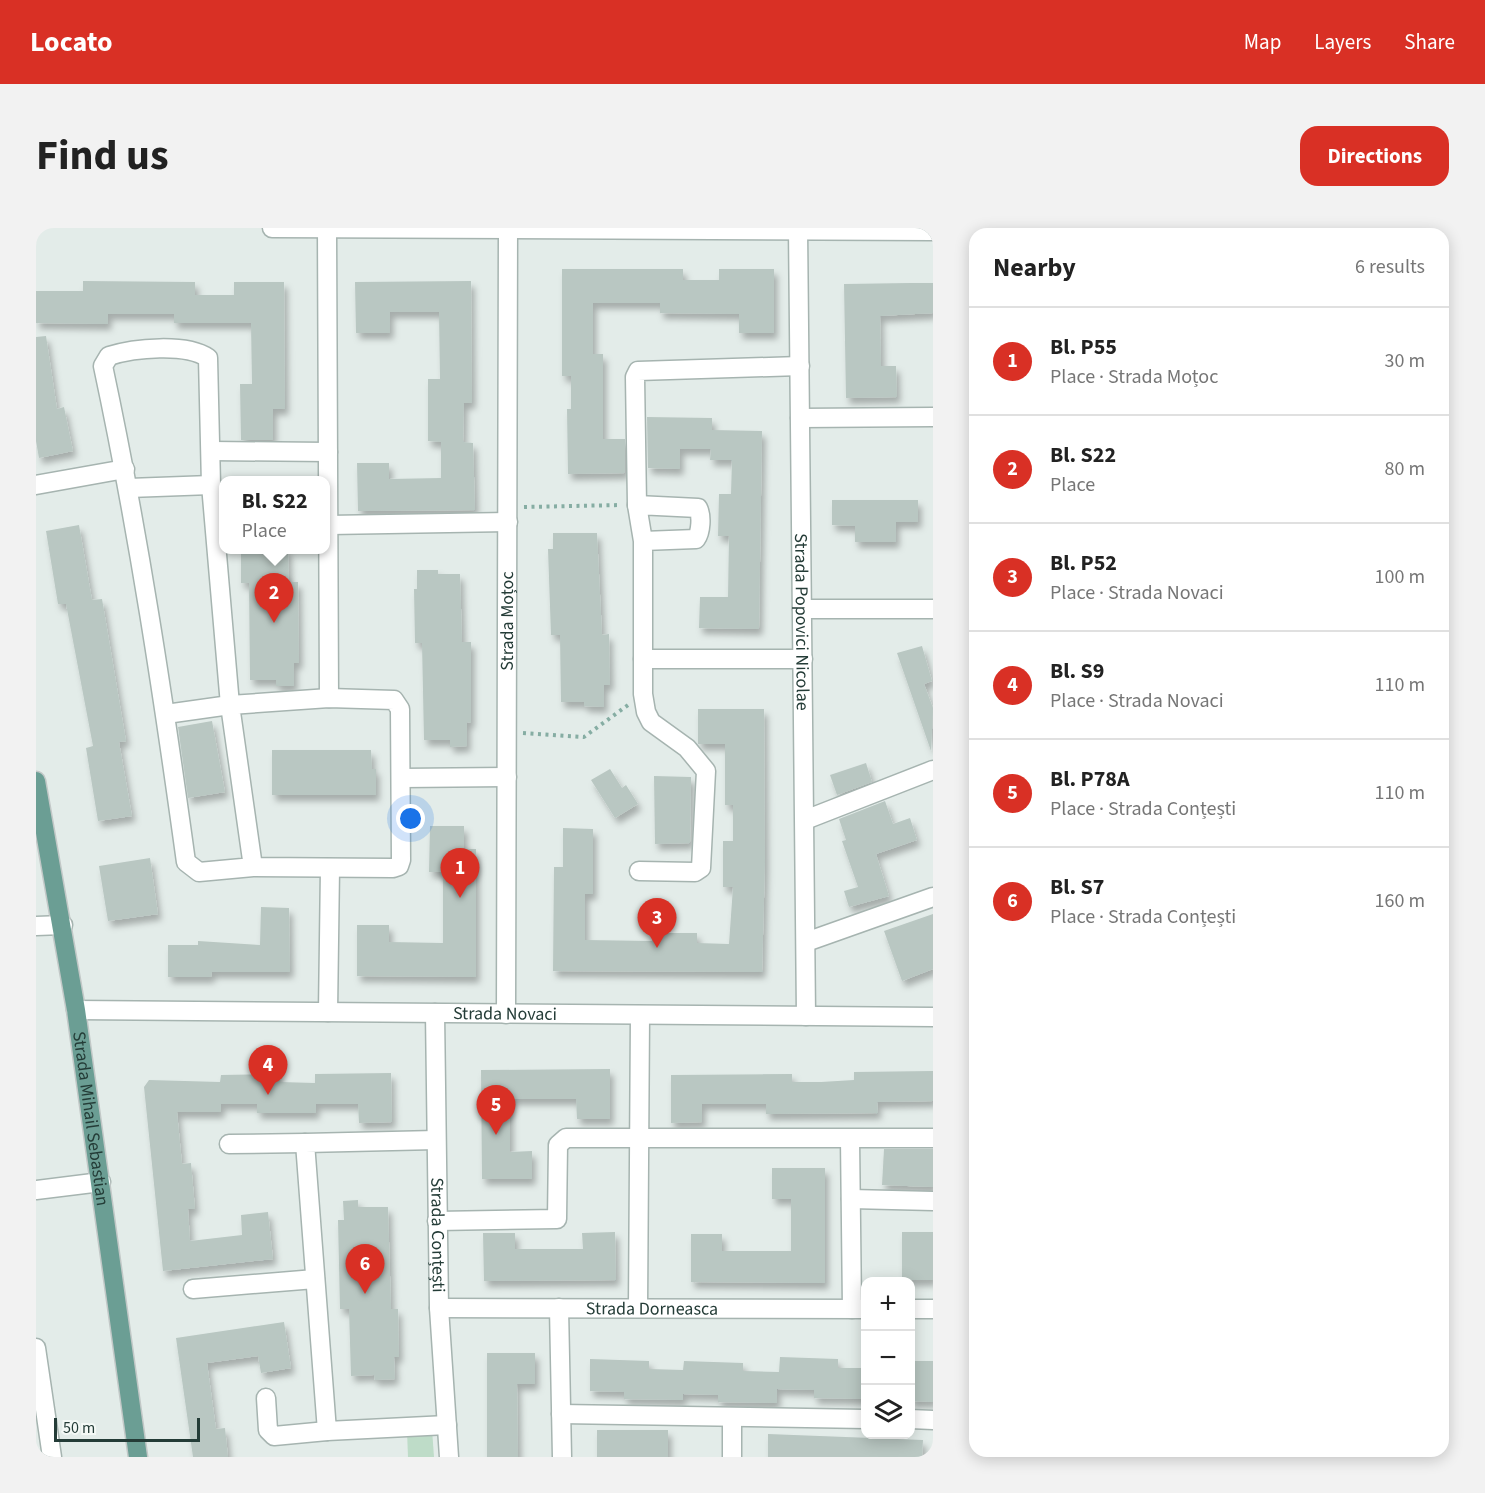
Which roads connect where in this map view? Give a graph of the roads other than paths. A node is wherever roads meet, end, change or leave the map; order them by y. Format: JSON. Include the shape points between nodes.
{"nodes":[{"id":1,"x":272,"y":228,"type":"edge"},
{"id":2,"x":327,"y":228,"type":"edge"},
{"id":3,"x":508,"y":229,"type":"edge"},
{"id":4,"x":798,"y":229,"type":"edge"},
{"id":5,"x":933,"y":231,"type":"edge"},
{"id":6,"x":800,"y":366,"type":"junction"},
{"id":7,"x":933,"y":417,"type":"edge"},
{"id":8,"x":800,"y":418,"type":"junction"},
{"id":9,"x":211,"y":451,"type":"junction"},
{"id":10,"x":328,"y":452,"type":"junction"},
{"id":11,"x":125,"y":469,"type":"junction"},
{"id":12,"x":328,"y":476,"type":"edge"},
{"id":13,"x":36,"y":485,"type":"edge"},
{"id":14,"x":211,"y":485,"type":"junction"},
{"id":15,"x":129,"y":488,"type":"junction"},
{"id":16,"x":637,"y":505,"type":"junction"},
{"id":17,"x":508,"y":514,"type":"junction"},
{"id":18,"x":330,"y":525,"type":"edge"},
{"id":19,"x":642,"y":541,"type":"junction"},
{"id":20,"x":329,"y":554,"type":"edge"},
{"id":21,"x":802,"y":609,"type":"junction"},
{"id":22,"x":933,"y":609,"type":"edge"},
{"id":23,"x":644,"y":659,"type":"junction"},
{"id":24,"x":803,"y":659,"type":"junction"},
{"id":25,"x":329,"y":698,"type":"junction"},
{"id":26,"x":230,"y":705,"type":"junction"},
{"id":27,"x":166,"y":714,"type":"junction"},
{"id":28,"x":933,"y":770,"type":"edge"},
{"id":29,"x":507,"y":777,"type":"junction"},
{"id":30,"x":402,"y":778,"type":"junction"},
{"id":31,"x":36,"y":780,"type":"edge"},
{"id":32,"x":804,"y":820,"type":"junction"},
{"id":33,"x":253,"y":867,"type":"junction"},
{"id":34,"x":330,"y":868,"type":"junction"},
{"id":35,"x":639,"y":871,"type":"dead end"},
{"id":36,"x":933,"y":897,"type":"edge"},
{"id":37,"x":63,"y":925,"type":"junction"},
{"id":38,"x":36,"y":926,"type":"edge"},
{"id":39,"x":806,"y":942,"type":"junction"},
{"id":40,"x":76,"y":1010,"type":"junction"},
{"id":41,"x":328,"y":1012,"type":"junction"},
{"id":42,"x":435,"y":1013,"type":"junction"},
{"id":43,"x":506,"y":1014,"type":"junction"},
{"id":44,"x":640,"y":1015,"type":"junction"},
{"id":45,"x":807,"y":1016,"type":"junction"},
{"id":46,"x":933,"y":1017,"type":"edge"},
{"id":47,"x":639,"y":1138,"type":"junction"},
{"id":48,"x":933,"y":1138,"type":"edge"},
{"id":49,"x":850,"y":1139,"type":"junction"},
{"id":50,"x":436,"y":1140,"type":"junction"},
{"id":51,"x":305,"y":1143,"type":"junction"},
{"id":52,"x":229,"y":1144,"type":"dead end"},
{"id":53,"x":101,"y":1182,"type":"junction"},
{"id":54,"x":36,"y":1190,"type":"edge"},
{"id":55,"x":851,"y":1199,"type":"junction"},
{"id":56,"x":933,"y":1201,"type":"edge"},
{"id":57,"x":436,"y":1221,"type":"junction"},
{"id":58,"x":315,"y":1279,"type":"junction"},
{"id":59,"x":193,"y":1289,"type":"dead end"},
{"id":60,"x":439,"y":1308,"type":"junction"},
{"id":61,"x":559,"y":1308,"type":"junction"},
{"id":62,"x":638,"y":1308,"type":"junction"},
{"id":63,"x":859,"y":1309,"type":"edge"},
{"id":64,"x":915,"y":1309,"type":"edge"},
{"id":65,"x":933,"y":1309,"type":"edge"},
{"id":66,"x":36,"y":1348,"type":"edge"},
{"id":67,"x":266,"y":1398,"type":"dead end"},
{"id":68,"x":40,"y":1399,"type":"edge"},
{"id":69,"x":561,"y":1414,"type":"junction"},
{"id":70,"x":732,"y":1417,"type":"junction"},
{"id":71,"x":861,"y":1419,"type":"edge"},
{"id":72,"x":915,"y":1419,"type":"edge"},
{"id":73,"x":933,"y":1420,"type":"edge"},
{"id":74,"x":447,"y":1425,"type":"junction"},
{"id":75,"x":327,"y":1431,"type":"junction"},
{"id":76,"x":52,"y":1457,"type":"edge"},
{"id":77,"x":138,"y":1457,"type":"edge"},
{"id":78,"x":449,"y":1457,"type":"edge"},
{"id":79,"x":562,"y":1457,"type":"edge"},
{"id":80,"x":732,"y":1457,"type":"edge"}],
"edges":[{"from":1,"to":2,"type":"street"},
{"from":2,"to":3,"type":"street"},
{"from":2,"to":10,"type":"street"},
{"from":3,"to":4,"type":"street"},
{"from":3,"to":17,"type":"street","name":"Strada Moțoc"},
{"from":4,"to":5,"type":"street"},
{"from":4,"to":6,"type":"street","name":"Strada Popovici Nicolae"},
{"from":6,"to":8,"type":"street","name":"Strada Popovici Nicolae"},
{"from":6,"to":16,"type":"street","via":[[638,371]]},
{"from":7,"to":8,"type":"street"},
{"from":8,"to":21,"type":"street","name":"Strada Popovici Nicolae"},
{"from":9,"to":10,"type":"street"},
{"from":9,"to":11,"type":"street","via":[[208,358],[198,351],[184,349],[121,352],[109,356],[103,366]]},
{"from":9,"to":14,"type":"street"},
{"from":10,"to":12,"type":"street"},
{"from":11,"to":13,"type":"street"},
{"from":11,"to":15,"type":"street"},
{"from":14,"to":15,"type":"street"},
{"from":14,"to":26,"type":"street"},
{"from":15,"to":27,"type":"street"},
{"from":16,"to":19,"type":"street"},
{"from":16,"to":19,"type":"street","via":[[692,506],[700,513],[696,539]]},
{"from":17,"to":18,"type":"street"},
{"from":17,"to":29,"type":"street","name":"Strada Moțoc"},
{"from":19,"to":23,"type":"street"},
{"from":20,"to":25,"type":"street"},
{"from":21,"to":22,"type":"street"},
{"from":21,"to":24,"type":"street","name":"Strada Popovici Nicolae"},
{"from":23,"to":24,"type":"street"},
{"from":23,"to":35,"type":"street","via":[[643,694],[651,722],[687,748],[706,771],[701,868],[695,872]]},
{"from":24,"to":32,"type":"street","name":"Strada Popovici Nicolae"},
{"from":25,"to":26,"type":"street"},
{"from":25,"to":30,"type":"street","via":[[394,700],[400,709]]},
{"from":26,"to":27,"type":"street"},
{"from":26,"to":33,"type":"street"},
{"from":27,"to":33,"type":"street","via":[[186,862],[199,872]]},
{"from":28,"to":32,"type":"street"},
{"from":29,"to":30,"type":"street"},
{"from":29,"to":43,"type":"street","name":"Strada Moțoc"},
{"from":30,"to":34,"type":"street","via":[[399,866]]},
{"from":31,"to":37,"type":"main road","name":"Strada Mihail Sebastian"},
{"from":32,"to":39,"type":"street","name":"Strada Popovici Nicolae"},
{"from":33,"to":34,"type":"street"},
{"from":34,"to":41,"type":"street"},
{"from":36,"to":39,"type":"street"},
{"from":37,"to":38,"type":"street"},
{"from":37,"to":40,"type":"main road","name":"Strada Mihail Sebastian"},
{"from":39,"to":45,"type":"street","name":"Strada Popovici Nicolae"},
{"from":40,"to":41,"type":"street","name":"Strada Novaci"},
{"from":40,"to":53,"type":"main road","name":"Strada Mihail Sebastian"},
{"from":41,"to":42,"type":"street","name":"Strada Novaci"},
{"from":42,"to":43,"type":"street","name":"Strada Novaci"},
{"from":42,"to":50,"type":"street","name":"Strada Conțești"},
{"from":43,"to":44,"type":"street","name":"Strada Novaci"},
{"from":44,"to":45,"type":"street","name":"Strada Novaci"},
{"from":44,"to":47,"type":"street"},
{"from":45,"to":46,"type":"street","name":"Strada Novaci"},
{"from":47,"to":49,"type":"street"},
{"from":47,"to":57,"type":"street","via":[[561,1140],[558,1215],[552,1221]]},
{"from":47,"to":62,"type":"street"},
{"from":48,"to":49,"type":"street"},
{"from":49,"to":55,"type":"street"},
{"from":50,"to":51,"type":"street"},
{"from":50,"to":57,"type":"street","name":"Strada Conțești"},
{"from":51,"to":52,"type":"street"},
{"from":51,"to":58,"type":"street"},
{"from":53,"to":54,"type":"street"},
{"from":53,"to":77,"type":"main road","name":"Strada Mihail Sebastian"},
{"from":55,"to":56,"type":"street"},
{"from":55,"to":63,"type":"street"},
{"from":57,"to":60,"type":"street","name":"Strada Conțești"},
{"from":58,"to":59,"type":"street"},
{"from":58,"to":75,"type":"street"},
{"from":60,"to":61,"type":"street","name":"Strada Dorneasca"},
{"from":60,"to":74,"type":"street","name":"Strada Conțești"},
{"from":61,"to":62,"type":"street","name":"Strada Dorneasca"},
{"from":61,"to":69,"type":"street"},
{"from":62,"to":63,"type":"street","name":"Strada Dorneasca"},
{"from":64,"to":65,"type":"street"},
{"from":66,"to":68,"type":"street"},
{"from":67,"to":75,"type":"street","via":[[268,1430],[274,1436]]},
{"from":68,"to":76,"type":"street"},
{"from":69,"to":70,"type":"street"},
{"from":69,"to":79,"type":"street"},
{"from":70,"to":71,"type":"street"},
{"from":70,"to":80,"type":"street"},
{"from":72,"to":73,"type":"street"},
{"from":74,"to":75,"type":"street"},
{"from":74,"to":78,"type":"street","name":"Strada Conțești"}]}
